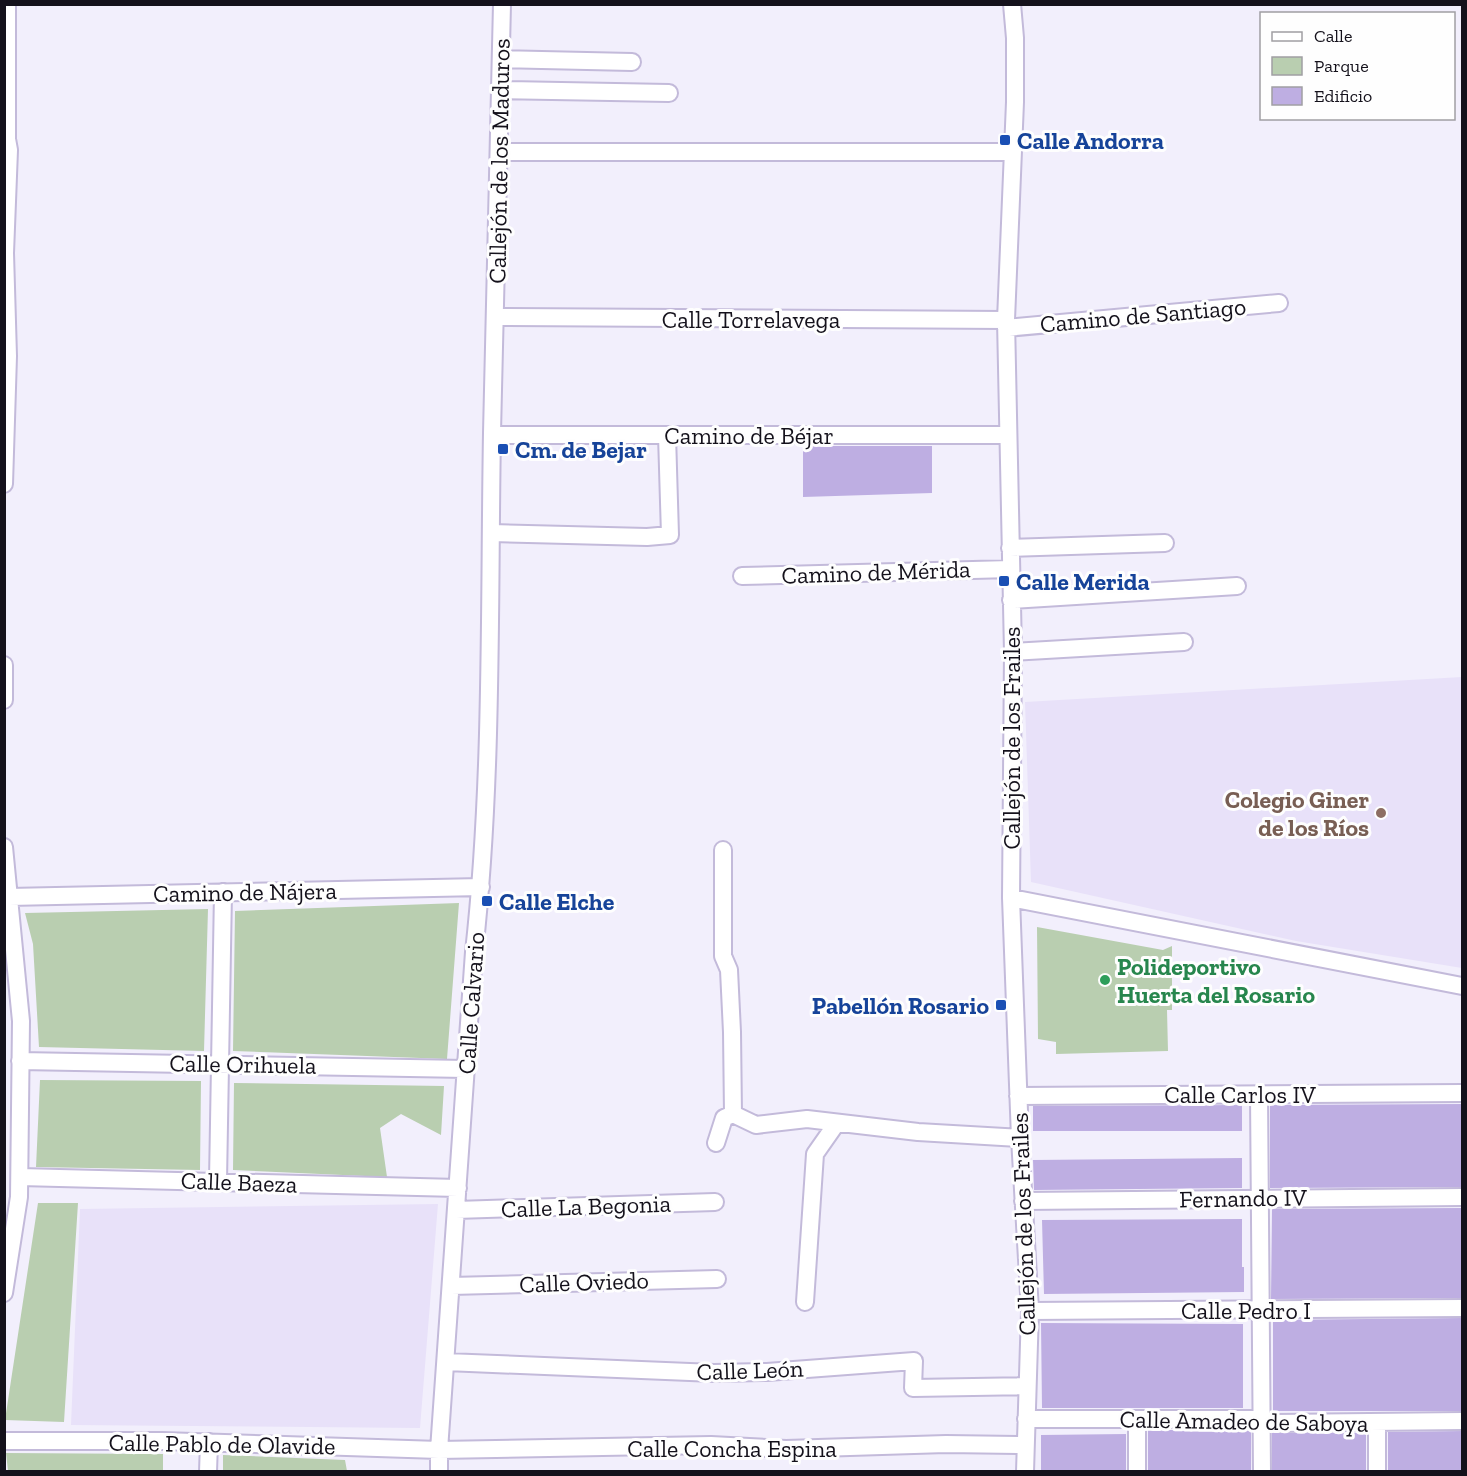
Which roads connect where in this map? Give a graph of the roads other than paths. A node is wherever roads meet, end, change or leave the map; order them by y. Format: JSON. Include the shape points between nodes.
{"nodes":[{"id":1,"x":7,"y":4,"type":"edge"},
{"id":2,"x":502,"y":4,"type":"edge"},
{"id":3,"x":1012,"y":4,"type":"edge"},
{"id":4,"x":501,"y":58,"type":"junction"},
{"id":5,"x":632,"y":62,"type":"dead end"},
{"id":6,"x":501,"y":90,"type":"junction"},
{"id":7,"x":669,"y":93,"type":"dead end"},
{"id":8,"x":500,"y":152,"type":"junction"},
{"id":9,"x":1012,"y":152,"type":"junction"},
{"id":10,"x":1279,"y":303,"type":"dead end"},
{"id":11,"x":495,"y":317,"type":"junction"},
{"id":12,"x":1006,"y":324,"type":"junction"},
{"id":13,"x":492,"y":435,"type":"junction"},
{"id":14,"x":667,"y":435,"type":"junction"},
{"id":15,"x":1007,"y":435,"type":"junction"},
{"id":16,"x":4,"y":484,"type":"edge"},
{"id":17,"x":492,"y":533,"type":"junction"},
{"id":18,"x":1165,"y":543,"type":"dead end"},
{"id":19,"x":1010,"y":548,"type":"junction"},
{"id":20,"x":1011,"y":569,"type":"junction"},
{"id":21,"x":742,"y":576,"type":"dead end"},
{"id":22,"x":1237,"y":586,"type":"dead end"},
{"id":23,"x":1011,"y":600,"type":"junction"},
{"id":24,"x":1184,"y":642,"type":"dead end"},
{"id":25,"x":1012,"y":652,"type":"junction"},
{"id":26,"x":4,"y":665,"type":"edge"},
{"id":27,"x":4,"y":700,"type":"edge"},
{"id":28,"x":4,"y":847,"type":"edge"},
{"id":29,"x":723,"y":850,"type":"dead end"},
{"id":30,"x":6,"y":877,"type":"edge"},
{"id":31,"x":481,"y":887,"type":"junction"},
{"id":32,"x":223,"y":892,"type":"junction"},
{"id":33,"x":9,"y":897,"type":"junction"},
{"id":34,"x":1011,"y":898,"type":"junction"},
{"id":35,"x":10,"y":955,"type":"edge"},
{"id":36,"x":1462,"y":986,"type":"edge"},
{"id":37,"x":20,"y":1061,"type":"junction"},
{"id":38,"x":220,"y":1063,"type":"junction"},
{"id":39,"x":466,"y":1070,"type":"junction"},
{"id":40,"x":1462,"y":1093,"type":"edge"},
{"id":41,"x":1259,"y":1094,"type":"junction"},
{"id":42,"x":1018,"y":1096,"type":"junction"},
{"id":43,"x":733,"y":1114,"type":"junction"},
{"id":44,"x":836,"y":1124,"type":"junction"},
{"id":45,"x":1020,"y":1138,"type":"junction"},
{"id":46,"x":716,"y":1143,"type":"dead end"},
{"id":47,"x":20,"y":1177,"type":"junction"},
{"id":48,"x":218,"y":1181,"type":"junction"},
{"id":49,"x":458,"y":1188,"type":"junction"},
{"id":50,"x":1462,"y":1197,"type":"edge"},
{"id":51,"x":1260,"y":1198,"type":"junction"},
{"id":52,"x":1023,"y":1201,"type":"junction"},
{"id":53,"x":715,"y":1202,"type":"dead end"},
{"id":54,"x":456,"y":1210,"type":"junction"},
{"id":55,"x":717,"y":1279,"type":"dead end"},
{"id":56,"x":451,"y":1286,"type":"junction"},
{"id":57,"x":4,"y":1293,"type":"edge"},
{"id":58,"x":805,"y":1302,"type":"dead end"},
{"id":59,"x":1462,"y":1308,"type":"edge"},
{"id":60,"x":1261,"y":1310,"type":"junction"},
{"id":61,"x":1030,"y":1311,"type":"junction"},
{"id":62,"x":446,"y":1362,"type":"junction"},
{"id":63,"x":1026,"y":1386,"type":"junction"},
{"id":64,"x":1026,"y":1419,"type":"junction"},
{"id":65,"x":1137,"y":1419,"type":"junction"},
{"id":66,"x":1261,"y":1419,"type":"junction"},
{"id":67,"x":1462,"y":1421,"type":"edge"},
{"id":68,"x":1377,"y":1424,"type":"junction"},
{"id":69,"x":4,"y":1441,"type":"edge"},
{"id":70,"x":209,"y":1442,"type":"junction"},
{"id":71,"x":1025,"y":1445,"type":"junction"},
{"id":72,"x":439,"y":1450,"type":"junction"},
{"id":73,"x":208,"y":1472,"type":"edge"},
{"id":74,"x":439,"y":1472,"type":"edge"},
{"id":75,"x":1025,"y":1472,"type":"edge"},
{"id":76,"x":1137,"y":1472,"type":"edge"},
{"id":77,"x":1262,"y":1472,"type":"edge"},
{"id":78,"x":1377,"y":1472,"type":"edge"}],
"edges":[{"from":1,"to":16,"type":"street","via":[[8,356]]},
{"from":2,"to":4,"type":"street","name":"Callejón de los Maduros"},
{"from":3,"to":9,"type":"street","name":"Callejón de los Frailes"},
{"from":4,"to":5,"type":"street"},
{"from":4,"to":6,"type":"street","name":"Callejón de los Maduros"},
{"from":6,"to":7,"type":"street"},
{"from":6,"to":8,"type":"street","name":"Callejón de los Maduros"},
{"from":8,"to":9,"type":"street"},
{"from":8,"to":11,"type":"street","name":"Callejón de los Maduros"},
{"from":9,"to":12,"type":"street","name":"Callejón de los Frailes"},
{"from":10,"to":12,"type":"street","name":"Camino de Santiago"},
{"from":11,"to":12,"type":"street","name":"Calle Torrelavega"},
{"from":11,"to":13,"type":"street","name":"Calle Calvario"},
{"from":12,"to":15,"type":"street","name":"Callejón de los Frailes"},
{"from":13,"to":14,"type":"street","name":"Camino de Béjar"},
{"from":13,"to":17,"type":"street","name":"Calle Calvario"},
{"from":14,"to":15,"type":"street","name":"Camino de Béjar"},
{"from":14,"to":17,"type":"street","via":[[670,536]]},
{"from":15,"to":19,"type":"street","name":"Callejón de los Frailes"},
{"from":17,"to":31,"type":"street","name":"Calle Calvario"},
{"from":18,"to":19,"type":"street"},
{"from":19,"to":20,"type":"street","name":"Callejón de los Frailes"},
{"from":20,"to":21,"type":"street","name":"Camino de Mérida"},
{"from":20,"to":23,"type":"street","name":"Callejón de los Frailes"},
{"from":22,"to":23,"type":"street"},
{"from":23,"to":25,"type":"street","name":"Callejón de los Frailes"},
{"from":24,"to":25,"type":"street"},
{"from":25,"to":34,"type":"street","name":"Callejón de los Frailes"},
{"from":26,"to":27,"type":"street"},
{"from":28,"to":30,"type":"street"},
{"from":29,"to":43,"type":"street","via":[[723,956],[729,970]]},
{"from":30,"to":33,"type":"street"},
{"from":31,"to":32,"type":"street","name":"Camino de Nájera"},
{"from":31,"to":39,"type":"street","name":"Calle Calvario"},
{"from":32,"to":33,"type":"street","name":"Camino de Nájera"},
{"from":32,"to":38,"type":"street"},
{"from":33,"to":35,"type":"street"},
{"from":34,"to":36,"type":"street"},
{"from":34,"to":42,"type":"street","name":"Callejón de los Frailes"},
{"from":35,"to":37,"type":"street","via":[[21,1021]]},
{"from":37,"to":38,"type":"street","name":"Calle Orihuela"},
{"from":37,"to":47,"type":"street"},
{"from":38,"to":39,"type":"street","name":"Calle Orihuela"},
{"from":38,"to":48,"type":"street"},
{"from":39,"to":49,"type":"street","name":"Calle Calvario"},
{"from":40,"to":41,"type":"street","name":"Calle Carlos IV"},
{"from":41,"to":42,"type":"street","name":"Calle Carlos IV"},
{"from":41,"to":51,"type":"street"},
{"from":42,"to":45,"type":"street","name":"Callejón de los Frailes"},
{"from":43,"to":44,"type":"street","via":[[756,1125],[807,1119]]},
{"from":43,"to":46,"type":"street","via":[[724,1118]]},
{"from":44,"to":45,"type":"street"},
{"from":44,"to":58,"type":"street","via":[[815,1154]]},
{"from":45,"to":52,"type":"street","name":"Callejón de los Frailes"},
{"from":47,"to":48,"type":"street","name":"Calle Baeza"},
{"from":47,"to":57,"type":"street"},
{"from":48,"to":49,"type":"street","name":"Calle Baeza"},
{"from":49,"to":54,"type":"street","name":"Calle Calvario"},
{"from":50,"to":51,"type":"street","name":"Fernando IV"},
{"from":51,"to":52,"type":"street","name":"Fernando IV"},
{"from":51,"to":60,"type":"street"},
{"from":52,"to":61,"type":"street","name":"Callejón de los Frailes"},
{"from":53,"to":54,"type":"street","name":"Calle La Begonia"},
{"from":54,"to":56,"type":"street","name":"Calle Calvario"},
{"from":55,"to":56,"type":"street","name":"Calle Oviedo"},
{"from":56,"to":62,"type":"street","name":"Calle Calvario"},
{"from":59,"to":60,"type":"street","name":"Calle Pedro I"},
{"from":60,"to":61,"type":"street","name":"Calle Pedro I"},
{"from":60,"to":66,"type":"street"},
{"from":61,"to":63,"type":"street","name":"Callejón de los Frailes"},
{"from":62,"to":63,"type":"street","name":"Calle León","via":[[714,1373],[914,1361],[913,1388]]},
{"from":62,"to":72,"type":"street","name":"Calle Calvario"},
{"from":63,"to":64,"type":"street","name":"Callejón de los Frailes"},
{"from":64,"to":65,"type":"street","name":"Calle Amadeo de Saboya"},
{"from":64,"to":71,"type":"street","name":"Callejón de los Frailes"},
{"from":65,"to":66,"type":"street","name":"Calle Amadeo de Saboya"},
{"from":65,"to":76,"type":"street"},
{"from":66,"to":68,"type":"street","name":"Calle Amadeo de Saboya","via":[[1277,1423]]},
{"from":66,"to":77,"type":"street"},
{"from":67,"to":68,"type":"street","name":"Calle Amadeo de Saboya"},
{"from":68,"to":78,"type":"street"},
{"from":69,"to":70,"type":"street","name":"Calle Pablo de Olavide"},
{"from":70,"to":72,"type":"street","name":"Calle Pablo de Olavide"},
{"from":70,"to":73,"type":"street"},
{"from":71,"to":72,"type":"street","name":"Calle Concha Espina"},
{"from":71,"to":75,"type":"street","name":"Callejón de los Frailes"},
{"from":72,"to":74,"type":"street","name":"Calle Calvario"}]}
